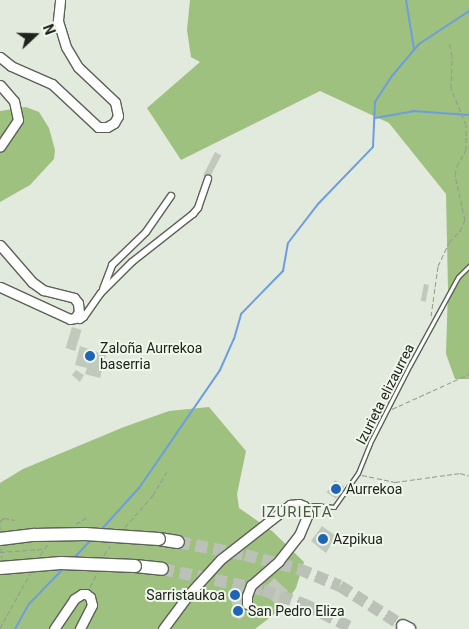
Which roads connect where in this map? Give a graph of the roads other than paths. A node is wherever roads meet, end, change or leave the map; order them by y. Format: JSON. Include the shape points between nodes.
{"nodes":[{"id":1,"x":60,"y":0,"type":"edge"},
{"id":2,"x":0,"y":57,"type":"edge"},
{"id":3,"x":0,"y":86,"type":"edge"},
{"id":4,"x":0,"y":146,"type":"edge"},
{"id":5,"x":208,"y":179,"type":"dead end"},
{"id":6,"x":171,"y":196,"type":"dead end"},
{"id":7,"x":0,"y":245,"type":"edge"},
{"id":8,"x":469,"y":266,"type":"edge"},
{"id":9,"x":0,"y":287,"type":"edge"},
{"id":10,"x":101,"y":293,"type":"junction"},
{"id":11,"x":75,"y":318,"type":"junction"},
{"id":12,"x":306,"y":508,"type":"junction"},
{"id":13,"x":0,"y":539,"type":"edge"},
{"id":14,"x":178,"y":542,"type":"tunnel mouth"},
{"id":15,"x":0,"y":568,"type":"edge"},
{"id":16,"x":162,"y":569,"type":"tunnel mouth"},
{"id":17,"x":247,"y":604,"type":"dead end"},
{"id":18,"x":54,"y":629,"type":"edge"},
{"id":19,"x":80,"y":629,"type":"edge"},
{"id":20,"x":163,"y":629,"type":"edge"}],
"edges":[{"from":1,"to":2,"type":"street","via":[[58,20],[66,47],[78,67],[114,102],[118,116],[114,123],[98,127],[52,84],[11,66]]},
{"from":3,"to":4,"type":"street","via":[[14,101],[18,120]]},
{"from":5,"to":10,"type":"street","via":[[193,214],[132,262]]},
{"from":6,"to":10,"type":"street","via":[[146,232],[112,265]]},
{"from":7,"to":11,"type":"street","via":[[37,286],[48,292],[70,296],[76,301],[80,308]]},
{"from":8,"to":12,"type":"lane","name":"Izurieta elizaurrea","via":[[458,277],[407,371],[358,473],[334,507],[318,505]]},
{"from":9,"to":11,"type":"street","via":[[57,315]]},
{"from":10,"to":11,"type":"street","via":[[84,317],[80,320]]},
{"from":12,"to":17,"type":"street","via":[[307,519],[299,534],[279,561],[251,585]]},
{"from":12,"to":20,"type":"street","via":[[299,504],[290,505],[221,558]]},
{"from":13,"to":14,"type":"highway","bridge":true,"via":[[85,534]]},
{"from":15,"to":16,"type":"highway","bridge":true,"via":[[61,563]]},
{"from":18,"to":19,"type":"street","via":[[74,599],[86,594],[92,605]]}]}
